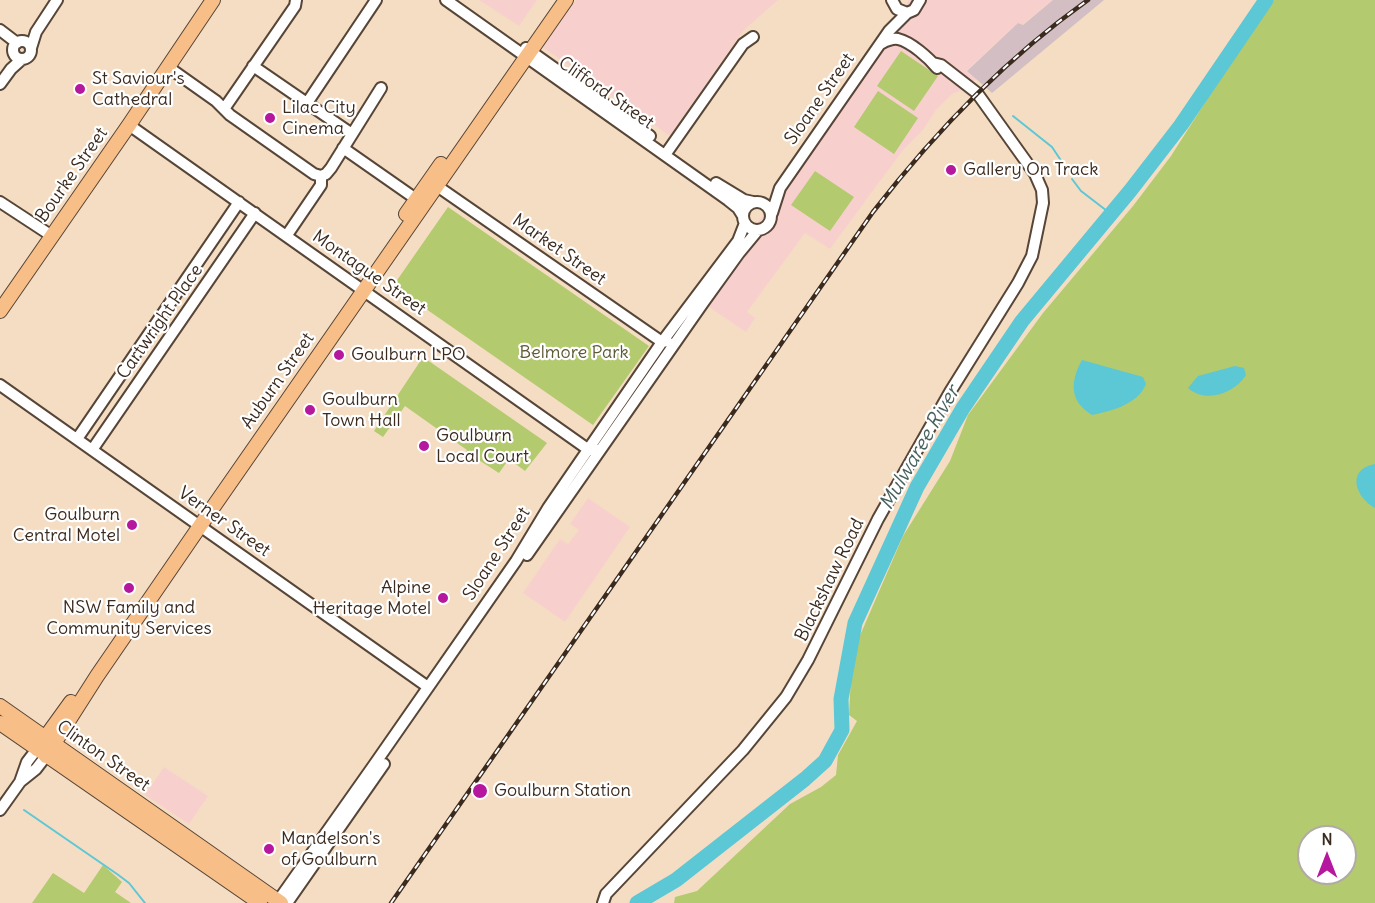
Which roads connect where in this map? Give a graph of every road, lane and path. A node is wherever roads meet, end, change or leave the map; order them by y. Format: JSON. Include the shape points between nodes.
{"nodes":[{"id":1,"x":57,"y":0,"type":"edge"},
{"id":2,"x":296,"y":0,"type":"edge"},
{"id":3,"x":376,"y":0,"type":"edge"},
{"id":4,"x":446,"y":0,"type":"edge"},
{"id":5,"x":457,"y":0,"type":"edge"},
{"id":6,"x":558,"y":0,"type":"edge"},
{"id":7,"x":566,"y":0,"type":"edge"},
{"id":8,"x":920,"y":0,"type":"edge"},
{"id":9,"x":207,"y":2,"type":"edge"},
{"id":10,"x":893,"y":2,"type":"edge"},
{"id":11,"x":907,"y":13,"type":"junction"},
{"id":12,"x":898,"y":22,"type":"junction"},
{"id":13,"x":0,"y":30,"type":"edge"},
{"id":14,"x":889,"y":31,"type":"junction"},
{"id":15,"x":753,"y":37,"type":"dead end"},
{"id":16,"x":0,"y":39,"type":"edge"},
{"id":17,"x":906,"y":42,"type":"junction"},
{"id":18,"x":880,"y":44,"type":"junction"},
{"id":19,"x":20,"y":49,"type":"junction"},
{"id":20,"x":526,"y":52,"type":"junction"},
{"id":21,"x":253,"y":66,"type":"junction"},
{"id":22,"x":168,"y":67,"type":"junction"},
{"id":23,"x":0,"y":84,"type":"edge"},
{"id":24,"x":381,"y":88,"type":"dead end"},
{"id":25,"x":307,"y":103,"type":"junction"},
{"id":26,"x":224,"y":109,"type":"junction"},
{"id":27,"x":129,"y":125,"type":"junction"},
{"id":28,"x":352,"y":134,"type":"junction"},
{"id":29,"x":343,"y":148,"type":"junction"},
{"id":30,"x":667,"y":152,"type":"junction"},
{"id":31,"x":321,"y":176,"type":"junction"},
{"id":32,"x":437,"y":186,"type":"junction"},
{"id":33,"x":780,"y":188,"type":"junction"},
{"id":34,"x":416,"y":199,"type":"junction"},
{"id":35,"x":0,"y":202,"type":"edge"},
{"id":36,"x":239,"y":202,"type":"junction"},
{"id":37,"x":757,"y":202,"type":"junction"},
{"id":38,"x":255,"y":213,"type":"junction"},
{"id":39,"x":772,"y":213,"type":"junction"},
{"id":40,"x":744,"y":219,"type":"junction"},
{"id":41,"x":758,"y":230,"type":"junction"},
{"id":42,"x":287,"y":235,"type":"junction"},
{"id":43,"x":52,"y":236,"type":"junction"},
{"id":44,"x":360,"y":288,"type":"junction"},
{"id":45,"x":703,"y":303,"type":"junction"},
{"id":46,"x":0,"y":311,"type":"edge"},
{"id":47,"x":662,"y":342,"type":"junction"},
{"id":48,"x":0,"y":385,"type":"edge"},
{"id":49,"x":627,"y":411,"type":"junction"},
{"id":50,"x":77,"y":439,"type":"junction"},
{"id":51,"x":92,"y":450,"type":"junction"},
{"id":52,"x":589,"y":450,"type":"junction"},
{"id":53,"x":583,"y":484,"type":"dead end"},
{"id":54,"x":570,"y":495,"type":"junction"},
{"id":55,"x":198,"y":525,"type":"junction"},
{"id":56,"x":428,"y":687,"type":"junction"},
{"id":57,"x":0,"y":706,"type":"edge"},
{"id":58,"x":0,"y":723,"type":"edge"},
{"id":59,"x":46,"y":747,"type":"junction"},
{"id":60,"x":0,"y":810,"type":"edge"},
{"id":61,"x":181,"y":840,"type":"junction"},
{"id":62,"x":280,"y":902,"type":"edge"},
{"id":63,"x":260,"y":903,"type":"edge"},
{"id":64,"x":603,"y":903,"type":"edge"}],
"edges":[{"from":1,"to":19,"type":"street"},
{"from":2,"to":21,"type":"street"},
{"from":3,"to":25,"type":"street"},
{"from":4,"to":20,"type":"street","name":"Clifford Street"},
{"from":5,"to":20,"type":"street","name":"Clifford Street"},
{"from":6,"to":20,"type":"main road","name":"Auburn Street"},
{"from":7,"to":20,"type":"main road","name":"Auburn Street"},
{"from":8,"to":11,"type":"street","name":"Sloane Street"},
{"from":9,"to":22,"type":"main road","name":"Bourke Street"},
{"from":10,"to":11,"type":"street"},
{"from":10,"to":14,"type":"street","name":"Sloane Street"},
{"from":11,"to":12,"type":"street","name":"Sloane Street"},
{"from":12,"to":14,"type":"street","name":"Sloane Street"},
{"from":12,"to":17,"type":"street","via":[[898,33]]},
{"from":13,"to":19,"type":"street"},
{"from":14,"to":18,"type":"street","name":"Sloane Street"},
{"from":15,"to":30,"type":"street","via":[[743,44]]},
{"from":16,"to":19,"type":"street"},
{"from":17,"to":18,"type":"street","via":[[897,39]]},
{"from":17,"to":64,"type":"street","name":"Blackshaw Road","via":[[970,94],[1032,169],[1042,194],[1042,213],[1032,256],[865,543],[786,697],[726,769],[606,894]]},
{"from":18,"to":33,"type":"street","name":"Sloane Street"},
{"from":19,"to":23,"type":"street"},
{"from":20,"to":30,"type":"street","name":"Clifford Street"},
{"from":20,"to":32,"type":"main road","name":"Auburn Street"},
{"from":20,"to":34,"type":"main road","name":"Auburn Street"},
{"from":21,"to":25,"type":"street"},
{"from":21,"to":26,"type":"street"},
{"from":22,"to":26,"type":"street"},
{"from":22,"to":27,"type":"main road","name":"Bourke Street"},
{"from":24,"to":28,"type":"street"},
{"from":25,"to":28,"type":"street"},
{"from":26,"to":31,"type":"street"},
{"from":27,"to":36,"type":"street","name":"Montague Street"},
{"from":27,"to":43,"type":"main road","name":"Bourke Street"},
{"from":28,"to":29,"type":"street"},
{"from":29,"to":31,"type":"street"},
{"from":29,"to":34,"type":"street"},
{"from":30,"to":37,"type":"street","name":"Clifford Street","via":[[744,200]]},
{"from":30,"to":40,"type":"street","name":"Clifford Street","via":[[738,208]]},
{"from":31,"to":42,"type":"street","via":[[321,184]]},
{"from":32,"to":44,"type":"main road","name":"Auburn Street"},
{"from":32,"to":47,"type":"street","name":"Market Street"},
{"from":33,"to":37,"type":"street","name":"Sloane Street"},
{"from":33,"to":39,"type":"street","name":"Sloane Street"},
{"from":34,"to":44,"type":"main road","name":"Auburn Street"},
{"from":35,"to":43,"type":"street"},
{"from":36,"to":38,"type":"street","name":"Montague Street"},
{"from":36,"to":50,"type":"street","name":"Cartwright Place"},
{"from":37,"to":39,"type":"street","via":[[768,206]]},
{"from":37,"to":40,"type":"street","via":[[746,207]]},
{"from":38,"to":42,"type":"street","name":"Montague Street"},
{"from":38,"to":51,"type":"street","name":"Cartwright Place"},
{"from":39,"to":41,"type":"street","via":[[770,223]]},
{"from":40,"to":41,"type":"street"},
{"from":40,"to":47,"type":"street","name":"Sloane Street","via":[[738,241]]},
{"from":41,"to":45,"type":"street","name":"Sloane Street"},
{"from":42,"to":44,"type":"street","name":"Montague Street"},
{"from":43,"to":46,"type":"main road","name":"Bourke Street"},
{"from":44,"to":52,"type":"street","name":"Montague Street"},
{"from":44,"to":55,"type":"main road","name":"Auburn Street"},
{"from":45,"to":47,"type":"street","via":[[675,336]]},
{"from":45,"to":49,"type":"street","name":"Sloane Street"},
{"from":47,"to":52,"type":"street","name":"Sloane Street"},
{"from":48,"to":50,"type":"street","name":"Verner Street"},
{"from":49,"to":52,"type":"street","via":[[595,449]]},
{"from":49,"to":54,"type":"street","name":"Sloane Street"},
{"from":50,"to":51,"type":"street","name":"Verner Street"},
{"from":51,"to":55,"type":"street","name":"Verner Street"},
{"from":52,"to":56,"type":"street","name":"Sloane Street"},
{"from":53,"to":54,"type":"street"},
{"from":54,"to":62,"type":"street","name":"Sloane Street"},
{"from":55,"to":56,"type":"street","name":"Verner Street"},
{"from":55,"to":59,"type":"main road","name":"Auburn Street"},
{"from":56,"to":62,"type":"street","name":"Sloane Street"},
{"from":57,"to":59,"type":"main road","name":"Clinton Street"},
{"from":58,"to":59,"type":"main road","name":"Clinton Street"},
{"from":59,"to":60,"type":"street","name":"Auburn Street","via":[[27,762],[20,782]]},
{"from":59,"to":61,"type":"main road","name":"Clinton Street"},
{"from":61,"to":62,"type":"main road","name":"Clinton Street"},
{"from":61,"to":63,"type":"main road","name":"Clinton Street"}]}
